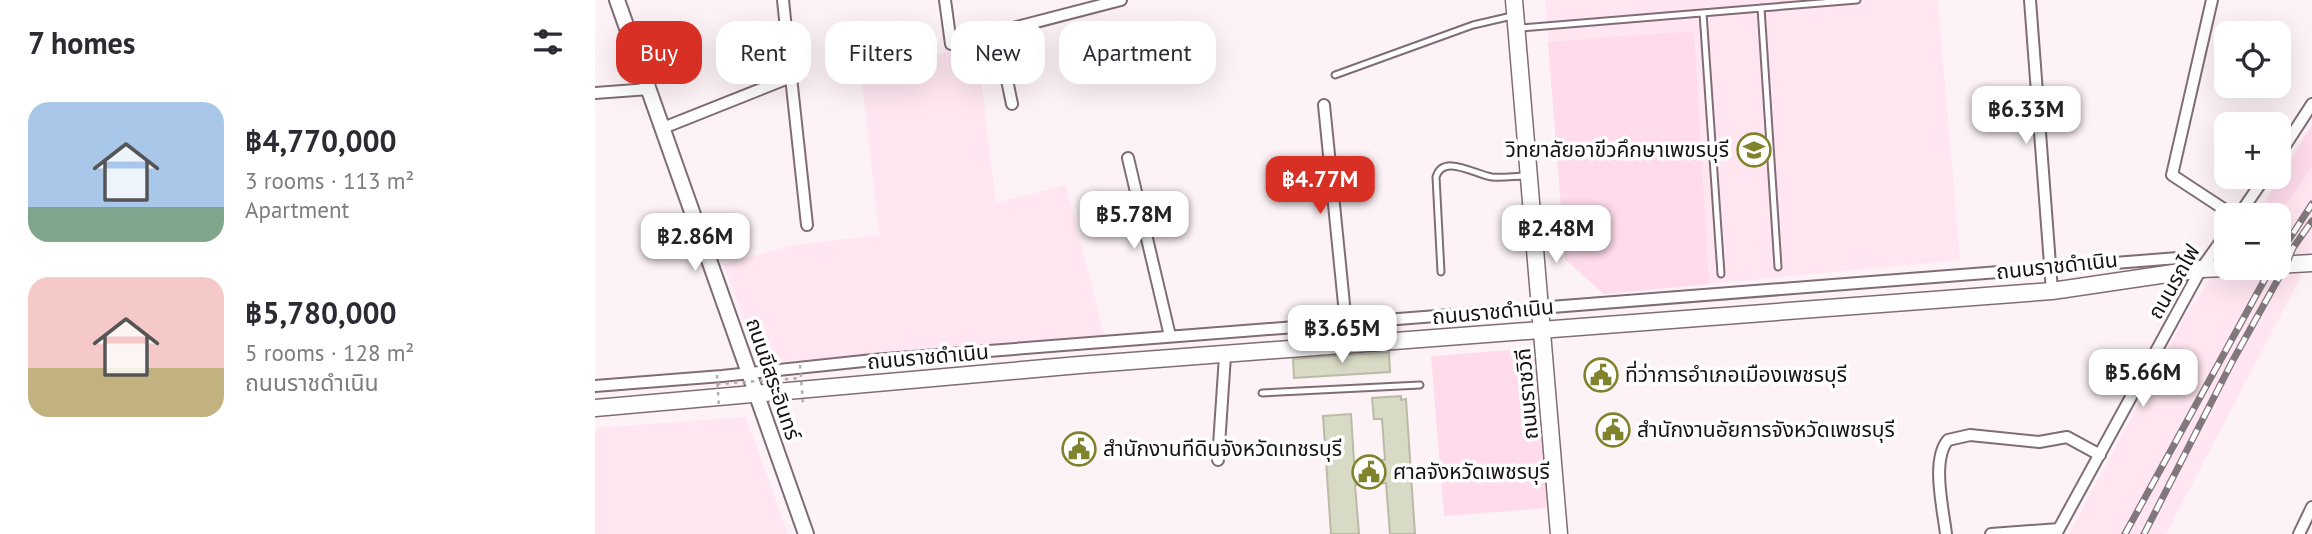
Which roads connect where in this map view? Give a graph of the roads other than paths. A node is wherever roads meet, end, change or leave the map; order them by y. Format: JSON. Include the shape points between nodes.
{"nodes":[{"id":1,"x":617,"y":0,"type":"edge"},
{"id":2,"x":783,"y":0,"type":"edge"},
{"id":3,"x":944,"y":0,"type":"edge"},
{"id":4,"x":1121,"y":0,"type":"edge"},
{"id":5,"x":1857,"y":0,"type":"edge"},
{"id":6,"x":2030,"y":0,"type":"edge"},
{"id":7,"x":2212,"y":0,"type":"edge"},
{"id":8,"x":1761,"y":8,"type":"junction"},
{"id":9,"x":1703,"y":13,"type":"junction"},
{"id":10,"x":1515,"y":15,"type":"edge"},
{"id":11,"x":785,"y":21,"type":"edge"},
{"id":12,"x":1040,"y":21,"type":"edge"},
{"id":13,"x":951,"y":44,"type":"edge"},
{"id":14,"x":1335,"y":75,"type":"dead end"},
{"id":15,"x":776,"y":84,"type":"edge"},
{"id":16,"x":792,"y":84,"type":"edge"},
{"id":17,"x":1008,"y":84,"type":"edge"},
{"id":18,"x":649,"y":89,"type":"junction"},
{"id":19,"x":595,"y":93,"type":"edge"},
{"id":20,"x":1012,"y":104,"type":"dead end"},
{"id":21,"x":2312,"y":104,"type":"edge"},
{"id":22,"x":1324,"y":105,"type":"dead end"},
{"id":23,"x":663,"y":128,"type":"junction"},
{"id":24,"x":2291,"y":136,"type":"edge"},
{"id":25,"x":1128,"y":158,"type":"dead end"},
{"id":26,"x":1530,"y":176,"type":"junction"},
{"id":27,"x":2215,"y":203,"type":"edge"},
{"id":28,"x":807,"y":225,"type":"dead end"},
{"id":29,"x":2214,"y":251,"type":"edge"},
{"id":30,"x":2312,"y":263,"type":"edge"},
{"id":31,"x":2291,"y":264,"type":"edge"},
{"id":32,"x":1778,"y":267,"type":"dead end"},
{"id":33,"x":2051,"y":268,"type":"junction"},
{"id":34,"x":2214,"y":268,"type":"edge"},
{"id":35,"x":2201,"y":269,"type":"junction"},
{"id":36,"x":1441,"y":272,"type":"dead end"},
{"id":37,"x":1721,"y":274,"type":"dead end"},
{"id":38,"x":2053,"y":291,"type":"junction"},
{"id":39,"x":1728,"y":294,"type":"junction"},
{"id":40,"x":1542,"y":309,"type":"junction"},
{"id":41,"x":1730,"y":314,"type":"junction"},
{"id":42,"x":1362,"y":323,"type":"junction"},
{"id":43,"x":1346,"y":324,"type":"junction"},
{"id":44,"x":1543,"y":330,"type":"junction"},
{"id":45,"x":1170,"y":336,"type":"junction"},
{"id":46,"x":1079,"y":344,"type":"junction"},
{"id":47,"x":1363,"y":344,"type":"junction"},
{"id":48,"x":1225,"y":356,"type":"junction"},
{"id":49,"x":873,"y":360,"type":"junction"},
{"id":50,"x":1079,"y":365,"type":"junction"},
{"id":51,"x":748,"y":374,"type":"junction"},
{"id":52,"x":874,"y":383,"type":"junction"},
{"id":53,"x":1420,"y":384,"type":"dead end"},
{"id":54,"x":595,"y":386,"type":"edge"},
{"id":55,"x":1262,"y":393,"type":"dead end"},
{"id":56,"x":755,"y":394,"type":"junction"},
{"id":57,"x":595,"y":408,"type":"edge"},
{"id":58,"x":2100,"y":454,"type":"junction"},
{"id":59,"x":1218,"y":460,"type":"dead end"},
{"id":60,"x":2312,"y":507,"type":"edge"},
{"id":61,"x":2057,"y":531,"type":"edge"},
{"id":62,"x":806,"y":534,"type":"edge"},
{"id":63,"x":1559,"y":534,"type":"edge"},
{"id":64,"x":1946,"y":534,"type":"edge"},
{"id":65,"x":1991,"y":534,"type":"edge"},
{"id":66,"x":2299,"y":534,"type":"edge"}],
"edges":[{"from":1,"to":18,"type":"street","name":"ถนนขีสระอินทร์"},
{"from":2,"to":11,"type":"street"},
{"from":3,"to":13,"type":"street"},
{"from":4,"to":12,"type":"street"},
{"from":5,"to":8,"type":"lane"},
{"from":6,"to":33,"type":"street"},
{"from":7,"to":27,"type":"street","via":[[2172,175]]},
{"from":8,"to":9,"type":"lane"},
{"from":8,"to":32,"type":"lane"},
{"from":9,"to":10,"type":"lane"},
{"from":9,"to":37,"type":"lane"},
{"from":10,"to":14,"type":"lane","via":[[1473,25]]},
{"from":10,"to":26,"type":"main road","name":"ถนนราชวิถี"},
{"from":15,"to":23,"type":"street"},
{"from":16,"to":28,"type":"street"},
{"from":17,"to":20,"type":"street"},
{"from":18,"to":19,"type":"street"},
{"from":18,"to":23,"type":"street","name":"ถนนขีสระอินทร์"},
{"from":21,"to":24,"type":"street"},
{"from":22,"to":43,"type":"street"},
{"from":23,"to":51,"type":"street","name":"ถนนขีสระอินทร์"},
{"from":25,"to":45,"type":"street"},
{"from":26,"to":36,"type":"lane","via":[[1494,177],[1448,166],[1438,171]]},
{"from":26,"to":40,"type":"main road","name":"ถนนราชวิถี"},
{"from":29,"to":35,"type":"street","name":"ถนนรถไฟ"},
{"from":30,"to":31,"type":"main road"},
{"from":33,"to":35,"type":"street","via":[[2178,258]]},
{"from":33,"to":38,"type":"street"},
{"from":33,"to":39,"type":"street"},
{"from":34,"to":35,"type":"main road","name":"ถนนราชดำเนิน"},
{"from":35,"to":38,"type":"main road","name":"ถนนราชดำเนิน"},
{"from":35,"to":58,"type":"street","name":"ถนนรถไฟ"},
{"from":38,"to":41,"type":"main road","name":"ถนนราชดำเนิน"},
{"from":39,"to":40,"type":"street"},
{"from":39,"to":41,"type":"street"},
{"from":40,"to":42,"type":"street"},
{"from":40,"to":44,"type":"main road","name":"ถนนราชวิถี"},
{"from":41,"to":44,"type":"main road","name":"ถนนราชดำเนิน"},
{"from":42,"to":43,"type":"street"},
{"from":42,"to":47,"type":"street"},
{"from":43,"to":45,"type":"street"},
{"from":44,"to":47,"type":"main road","name":"ถนนราชดำเนิน"},
{"from":44,"to":63,"type":"main road","name":"ถนนราชวิถี"},
{"from":45,"to":46,"type":"street"},
{"from":46,"to":49,"type":"street"},
{"from":46,"to":50,"type":"street"},
{"from":47,"to":48,"type":"main road","name":"ถนนราชดำเนิน"},
{"from":48,"to":50,"type":"main road","name":"ถนนราชดำเนิน"},
{"from":48,"to":59,"type":"street"},
{"from":49,"to":51,"type":"street"},
{"from":49,"to":52,"type":"street"},
{"from":50,"to":52,"type":"main road","name":"ถนนราชดำเนิน"},
{"from":51,"to":54,"type":"street"},
{"from":51,"to":56,"type":"street","name":"ถนนขีสระอินทร์"},
{"from":52,"to":56,"type":"main road","name":"ถนนราชดำเนิน"},
{"from":53,"to":55,"type":"lane"},
{"from":56,"to":57,"type":"main road","name":"ถนนราชดำเนิน"},
{"from":56,"to":62,"type":"street","name":"ถนนขีสระอินทร์"},
{"from":58,"to":61,"type":"street","name":"ถนนรถไฟ"},
{"from":58,"to":64,"type":"street","via":[[2067,437],[2039,442],[1970,435],[1948,440],[1940,456]]},
{"from":60,"to":66,"type":"street"},
{"from":61,"to":65,"type":"street"}]}
